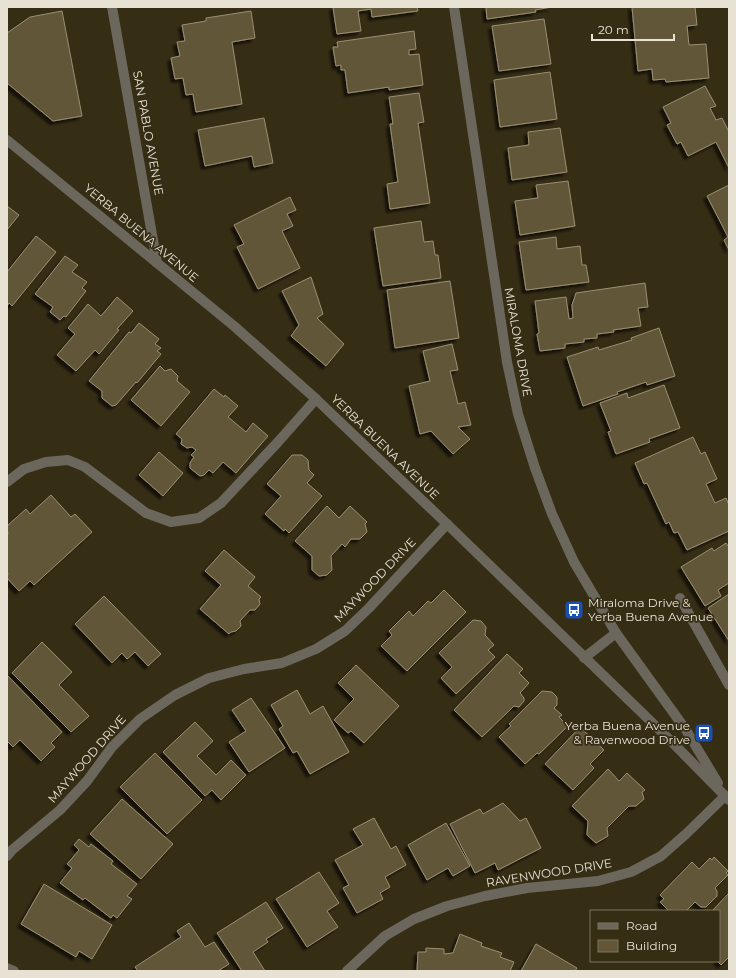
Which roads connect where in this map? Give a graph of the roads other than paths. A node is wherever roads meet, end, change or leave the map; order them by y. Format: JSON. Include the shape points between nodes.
{"nodes":[{"id":1,"x":112,"y":7,"type":"edge"},
{"id":2,"x":454,"y":7,"type":"edge"},
{"id":3,"x":7,"y":140,"type":"edge"},
{"id":4,"x":157,"y":263,"type":"junction"},
{"id":5,"x":316,"y":399,"type":"junction"},
{"id":6,"x":7,"y":482,"type":"edge"},
{"id":7,"x":447,"y":524,"type":"junction"},
{"id":8,"x":680,"y":598,"type":"dead end"},
{"id":9,"x":616,"y":633,"type":"junction"},
{"id":10,"x":584,"y":658,"type":"junction"},
{"id":11,"x":729,"y":685,"type":"edge"},
{"id":12,"x":727,"y":798,"type":"edge"},
{"id":13,"x":7,"y":856,"type":"edge"},
{"id":14,"x":7,"y":968,"type":"edge"},
{"id":15,"x":14,"y":971,"type":"edge"},
{"id":16,"x":347,"y":971,"type":"edge"}],
"edges":[{"from":1,"to":4,"type":"street","name":"SAN PABLO AVENUE"},
{"from":2,"to":9,"type":"street","name":"MIRALOMA DRIVE","via":[[498,310],[518,414],[552,514],[574,562]]},
{"from":3,"to":4,"type":"street","name":"YERBA BUENA AVENUE"},
{"from":4,"to":5,"type":"street","name":"YERBA BUENA AVENUE","via":[[234,326]]},
{"from":5,"to":6,"type":"street","via":[[221,503],[199,518],[170,522],[146,513],[85,467],[68,460],[46,462],[24,469]]},
{"from":5,"to":7,"type":"street","name":"YERBA BUENA AVENUE"},
{"from":7,"to":10,"type":"street","name":"YERBA BUENA AVENUE"},
{"from":7,"to":13,"type":"street","name":"MAYWOOD DRIVE","via":[[345,631],[316,649],[282,663],[209,678],[174,695],[140,719],[112,747],[87,781],[60,810]]},
{"from":8,"to":11,"type":"street"},
{"from":9,"to":10,"type":"street"},
{"from":9,"to":12,"type":"street","name":"MIRALOMA DRIVE","via":[[686,730]]},
{"from":10,"to":12,"type":"street","name":"YERBA BUENA AVENUE"},
{"from":12,"to":16,"type":"street","name":"RAVENWOOD DRIVE","via":[[661,856],[630,872],[598,881],[527,888],[447,906],[414,919],[385,936]]},
{"from":14,"to":15,"type":"street"}]}
